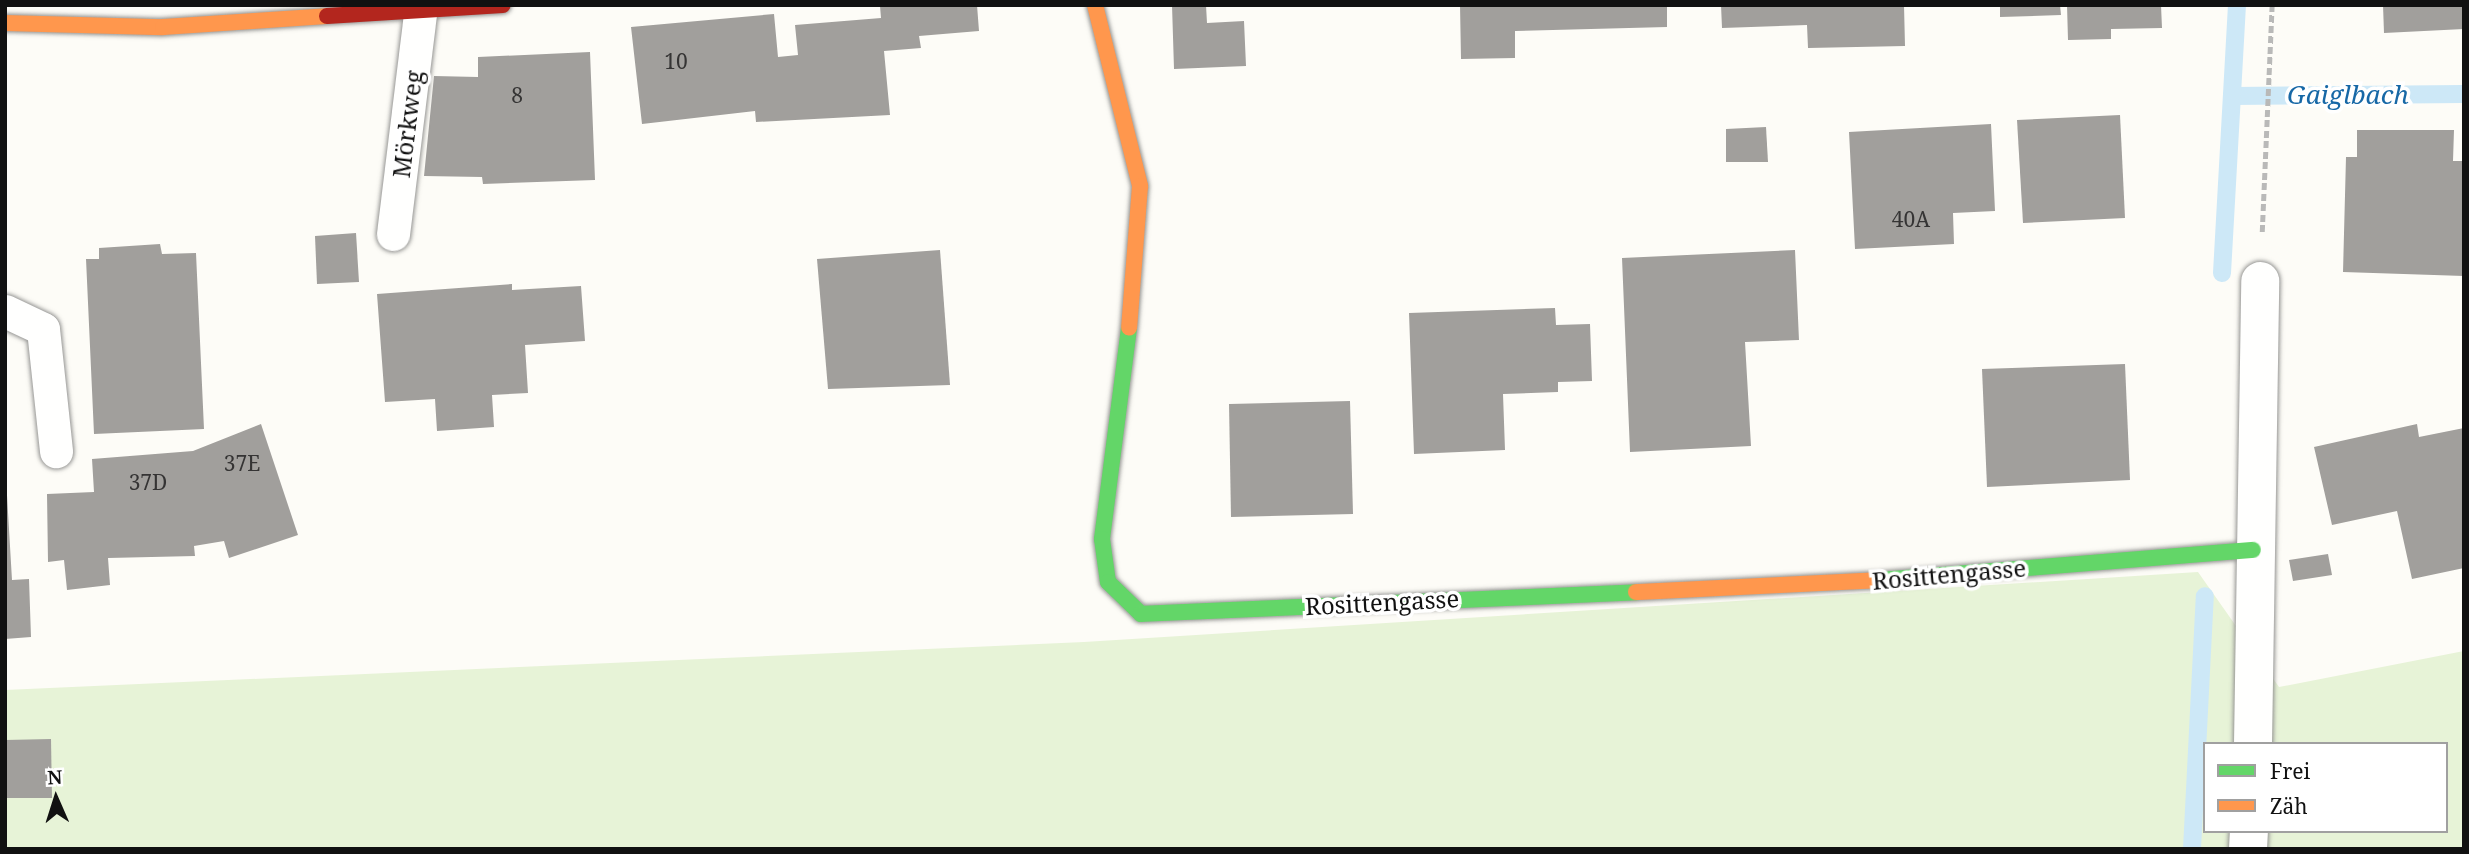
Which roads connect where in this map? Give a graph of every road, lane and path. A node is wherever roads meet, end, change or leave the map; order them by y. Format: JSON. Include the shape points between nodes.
{"nodes":[{"id":1,"x":503,"y":5,"type":"edge"},
{"id":2,"x":1095,"y":5,"type":"edge"},
{"id":3,"x":2272,"y":5,"type":"edge"},
{"id":4,"x":420,"y":13,"type":"junction"},
{"id":5,"x":5,"y":23,"type":"edge"},
{"id":6,"x":393,"y":234,"type":"dead end"},
{"id":7,"x":2260,"y":281,"type":"joint"},
{"id":8,"x":5,"y":311,"type":"edge"},
{"id":9,"x":56,"y":451,"type":"dead end"},
{"id":10,"x":2253,"y":550,"type":"junction"},
{"id":11,"x":2253,"y":742,"type":"edge"}],
"edges":[{"from":1,"to":4,"type":"street"},
{"from":2,"to":10,"type":"street","name":"Rosittengasse","via":[[1140,187],[1136,270],[1102,539],[1108,582],[1141,614],[1826,584]]},
{"from":3,"to":7,"type":"path"},
{"from":4,"to":5,"type":"street","via":[[163,27]]},
{"from":4,"to":6,"type":"lane","name":"Mörkweg"},
{"from":7,"to":10,"type":"street"},
{"from":8,"to":9,"type":"lane","via":[[43,329]]},
{"from":10,"to":11,"type":"street"}]}
